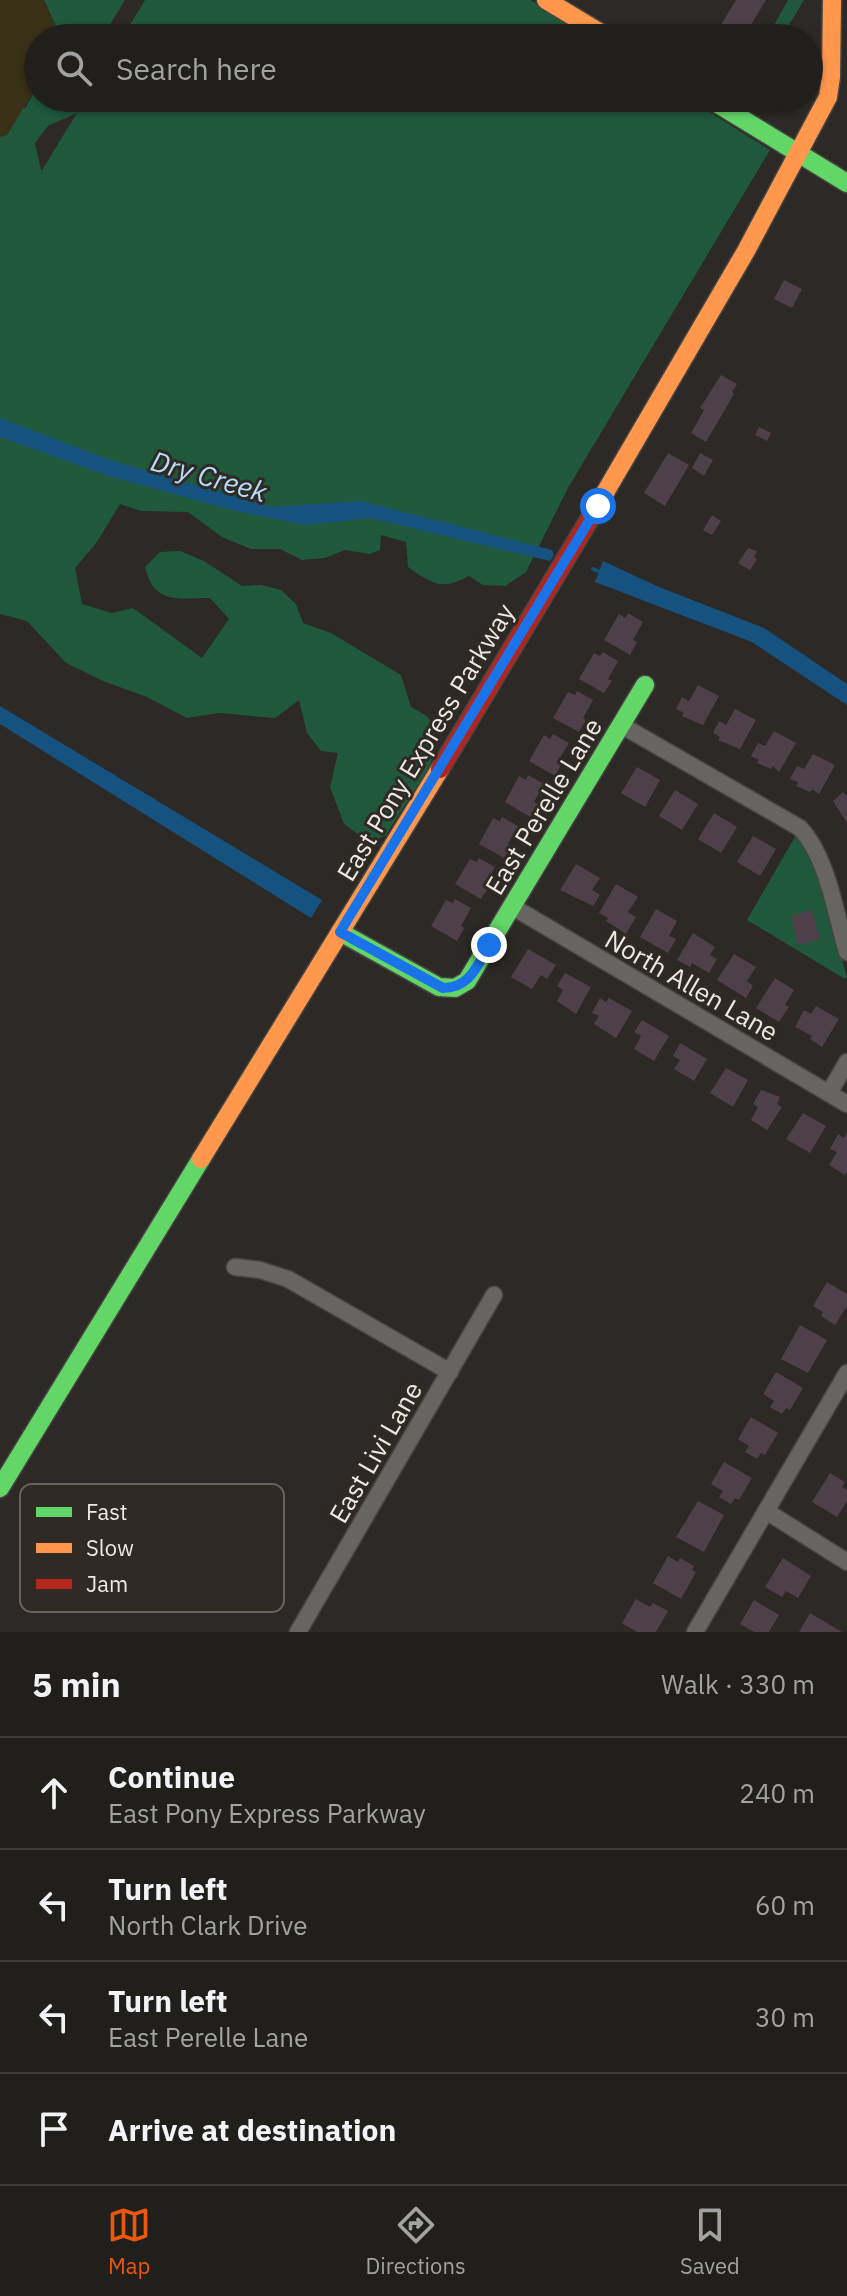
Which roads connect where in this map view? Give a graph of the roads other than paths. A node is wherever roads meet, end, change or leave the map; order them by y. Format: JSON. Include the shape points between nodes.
{"nodes":[{"id":1,"x":546,"y":0,"type":"edge"},
{"id":2,"x":832,"y":0,"type":"edge"},
{"id":3,"x":586,"y":24,"type":"edge"},
{"id":4,"x":823,"y":109,"type":"edge"},
{"id":5,"x":731,"y":112,"type":"edge"},
{"id":6,"x":821,"y":112,"type":"edge"},
{"id":7,"x":799,"y":154,"type":"junction"},
{"id":8,"x":847,"y":183,"type":"edge"},
{"id":9,"x":645,"y":685,"type":"dead end"},
{"id":10,"x":621,"y":725,"type":"junction"},
{"id":11,"x":513,"y":907,"type":"junction"},
{"id":12,"x":340,"y":932,"type":"junction"},
{"id":13,"x":847,"y":952,"type":"edge"},
{"id":14,"x":847,"y":1062,"type":"edge"},
{"id":15,"x":829,"y":1093,"type":"junction"},
{"id":16,"x":847,"y":1104,"type":"edge"},
{"id":17,"x":235,"y":1267,"type":"dead end"},
{"id":18,"x":494,"y":1295,"type":"dead end"},
{"id":19,"x":450,"y":1372,"type":"junction"},
{"id":20,"x":847,"y":1373,"type":"edge"},
{"id":21,"x":0,"y":1488,"type":"edge"},
{"id":22,"x":766,"y":1511,"type":"junction"},
{"id":23,"x":847,"y":1562,"type":"edge"},
{"id":24,"x":298,"y":1632,"type":"edge"},
{"id":25,"x":695,"y":1632,"type":"edge"}],
"edges":[{"from":1,"to":3,"type":"street"},
{"from":2,"to":4,"type":"street","name":"East Pony Express Parkway","via":[[830,87]]},
{"from":5,"to":7,"type":"street"},
{"from":6,"to":7,"type":"street","name":"East Pony Express Parkway"},
{"from":7,"to":8,"type":"street"},
{"from":7,"to":12,"type":"street","name":"East Pony Express Parkway","via":[[598,506]]},
{"from":9,"to":10,"type":"street","name":"East Perelle Lane"},
{"from":10,"to":11,"type":"street","name":"East Perelle Lane"},
{"from":10,"to":13,"type":"street","via":[[800,828],[819,856]]},
{"from":11,"to":12,"type":"street","name":"East Perelle Lane","via":[[470,978],[455,988],[439,987]]},
{"from":11,"to":15,"type":"street","name":"North Allen Lane"},
{"from":12,"to":21,"type":"street","name":"East Pony Express Parkway"},
{"from":14,"to":15,"type":"street"},
{"from":15,"to":16,"type":"street","name":"North Allen Lane"},
{"from":17,"to":19,"type":"street","via":[[288,1279]]},
{"from":18,"to":19,"type":"street","name":"East Livi Lane"},
{"from":19,"to":24,"type":"street","name":"East Livi Lane"},
{"from":20,"to":22,"type":"street"},
{"from":22,"to":23,"type":"street"},
{"from":22,"to":25,"type":"street"}]}
